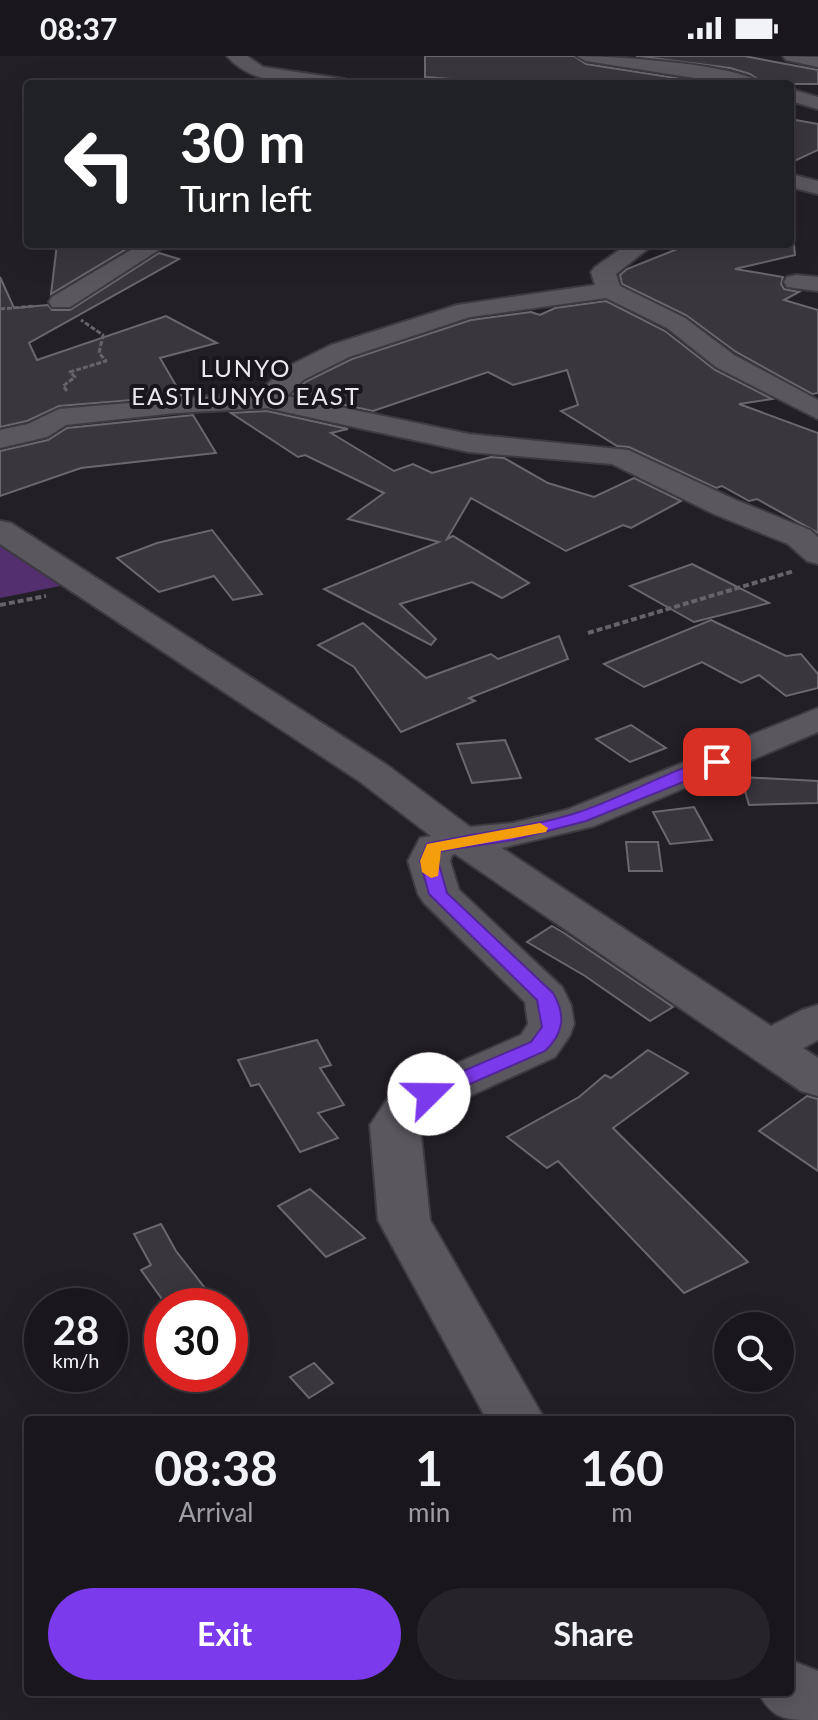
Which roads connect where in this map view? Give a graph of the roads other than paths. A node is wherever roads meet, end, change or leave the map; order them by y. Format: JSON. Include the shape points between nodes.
{"nodes":[{"id":1,"x":236,"y":56,"type":"edge"},
{"id":2,"x":586,"y":56,"type":"edge"},
{"id":3,"x":792,"y":56,"type":"edge"},
{"id":4,"x":818,"y":62,"type":"edge"},
{"id":5,"x":754,"y":64,"type":"dead end"},
{"id":6,"x":733,"y":78,"type":"junction"},
{"id":7,"x":315,"y":80,"type":"edge"},
{"id":8,"x":739,"y":80,"type":"edge"},
{"id":9,"x":794,"y":96,"type":"edge"},
{"id":10,"x":818,"y":103,"type":"edge"},
{"id":11,"x":794,"y":181,"type":"edge"},
{"id":12,"x":818,"y":188,"type":"edge"},
{"id":13,"x":150,"y":248,"type":"edge"},
{"id":14,"x":637,"y":248,"type":"edge"},
{"id":15,"x":609,"y":290,"type":"junction"},
{"id":16,"x":50,"y":304,"type":"road end"},
{"id":17,"x":267,"y":400,"type":"junction"},
{"id":18,"x":818,"y":411,"type":"edge"},
{"id":19,"x":0,"y":439,"type":"edge"},
{"id":20,"x":0,"y":530,"type":"edge"},
{"id":21,"x":812,"y":560,"type":"edge"},
{"id":22,"x":818,"y":719,"type":"edge"},
{"id":23,"x":462,"y":840,"type":"junction"},
{"id":24,"x":818,"y":1020,"type":"edge"},
{"id":25,"x":769,"y":1047,"type":"junction"},
{"id":26,"x":818,"y":1080,"type":"edge"},
{"id":27,"x":514,"y":1416,"type":"edge"},
{"id":28,"x":794,"y":1692,"type":"edge"},
{"id":29,"x":818,"y":1704,"type":"edge"}],
"edges":[{"from":1,"to":7,"type":"street","via":[[258,72]]},
{"from":2,"to":6,"type":"street"},
{"from":3,"to":4,"type":"street"},
{"from":5,"to":6,"type":"street"},
{"from":6,"to":8,"type":"street"},
{"from":9,"to":10,"type":"street"},
{"from":11,"to":12,"type":"street"},
{"from":13,"to":16,"type":"street"},
{"from":14,"to":15,"type":"street","via":[[603,272]]},
{"from":15,"to":17,"type":"street","via":[[466,310],[340,351],[294,374]]},
{"from":15,"to":18,"type":"street","via":[[676,323],[725,361]]},
{"from":17,"to":19,"type":"street","via":[[59,417],[37,431]]},
{"from":17,"to":21,"type":"street","via":[[469,443],[618,456],[799,537]]},
{"from":20,"to":23,"type":"street","via":[[373,773]]},
{"from":22,"to":23,"type":"street","via":[[580,818],[513,835]]},
{"from":23,"to":25,"type":"street"},
{"from":23,"to":27,"type":"street","via":[[434,847],[429,861],[439,894],[546,997],[552,1027],[538,1046],[409,1104],[395,1125],[404,1220]]},
{"from":24,"to":25,"type":"street"},
{"from":25,"to":26,"type":"street"},
{"from":28,"to":29,"type":"street"}]}
